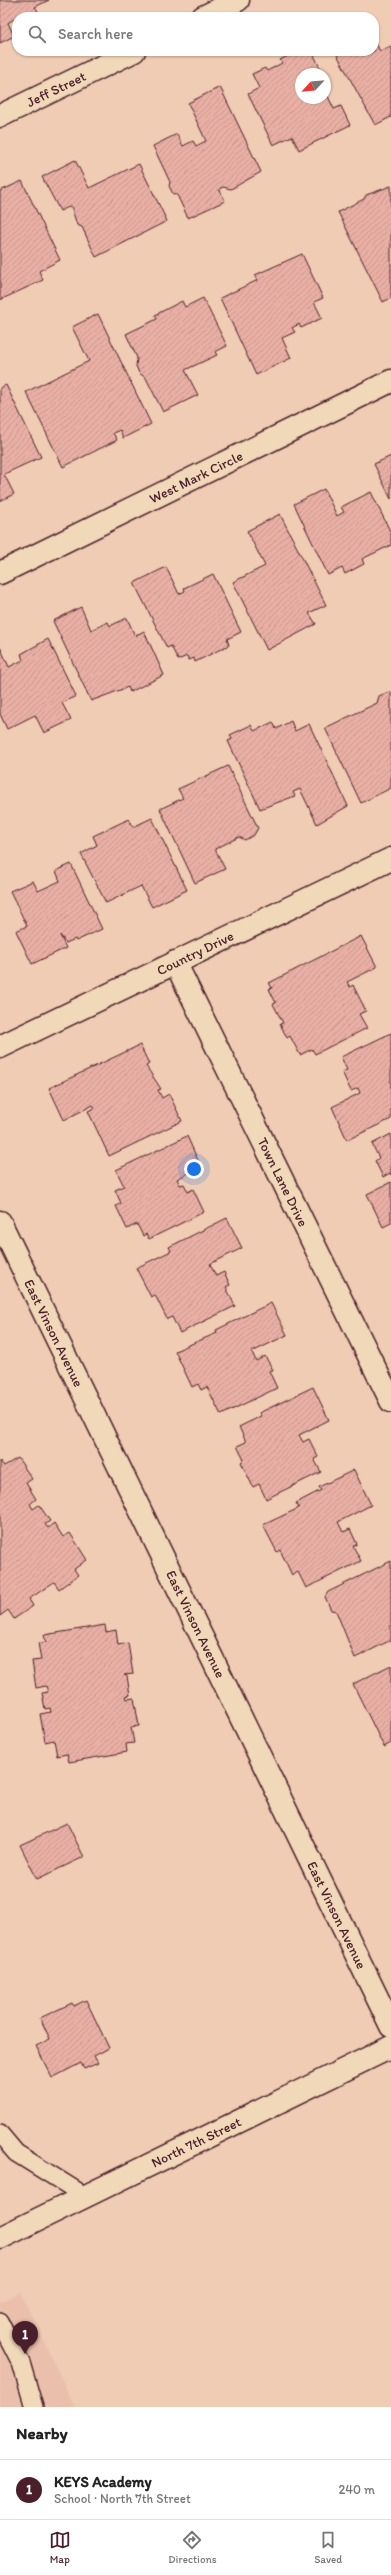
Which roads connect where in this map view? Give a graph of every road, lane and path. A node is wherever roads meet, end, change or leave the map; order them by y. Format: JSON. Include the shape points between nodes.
{"nodes":[{"id":1,"x":238,"y":0,"type":"edge"},
{"id":2,"x":213,"y":12,"type":"edge"},
{"id":3,"x":124,"y":56,"type":"edge"},
{"id":4,"x":0,"y":116,"type":"edge"},
{"id":5,"x":391,"y":381,"type":"edge"},
{"id":6,"x":0,"y":572,"type":"edge"},
{"id":7,"x":391,"y":859,"type":"edge"},
{"id":8,"x":175,"y":962,"type":"junction"},
{"id":9,"x":0,"y":1047,"type":"edge"},
{"id":10,"x":0,"y":1222,"type":"edge"},
{"id":11,"x":391,"y":1401,"type":"edge"},
{"id":12,"x":391,"y":2026,"type":"edge"},
{"id":13,"x":391,"y":2047,"type":"edge"},
{"id":14,"x":0,"y":2134,"type":"edge"},
{"id":15,"x":85,"y":2196,"type":"junction"},
{"id":16,"x":0,"y":2238,"type":"edge"},
{"id":17,"x":0,"y":2322,"type":"edge"},
{"id":18,"x":34,"y":2407,"type":"edge"}],
"edges":[{"from":1,"to":2,"type":"street"},
{"from":3,"to":4,"type":"street","name":"Jeff Street"},
{"from":5,"to":6,"type":"street","name":"West Mark Circle"},
{"from":7,"to":8,"type":"street","name":"Country Drive"},
{"from":8,"to":9,"type":"street","name":"Country Drive"},
{"from":8,"to":11,"type":"street","name":"Town Lane Drive"},
{"from":10,"to":12,"type":"street","name":"East Vinson Avenue"},
{"from":13,"to":15,"type":"street","name":"North 7th Street"},
{"from":14,"to":15,"type":"lane","via":[[16,2153]]},
{"from":15,"to":16,"type":"street","name":"North 7th Street"},
{"from":17,"to":18,"type":"lane","via":[[21,2363]]}]}
